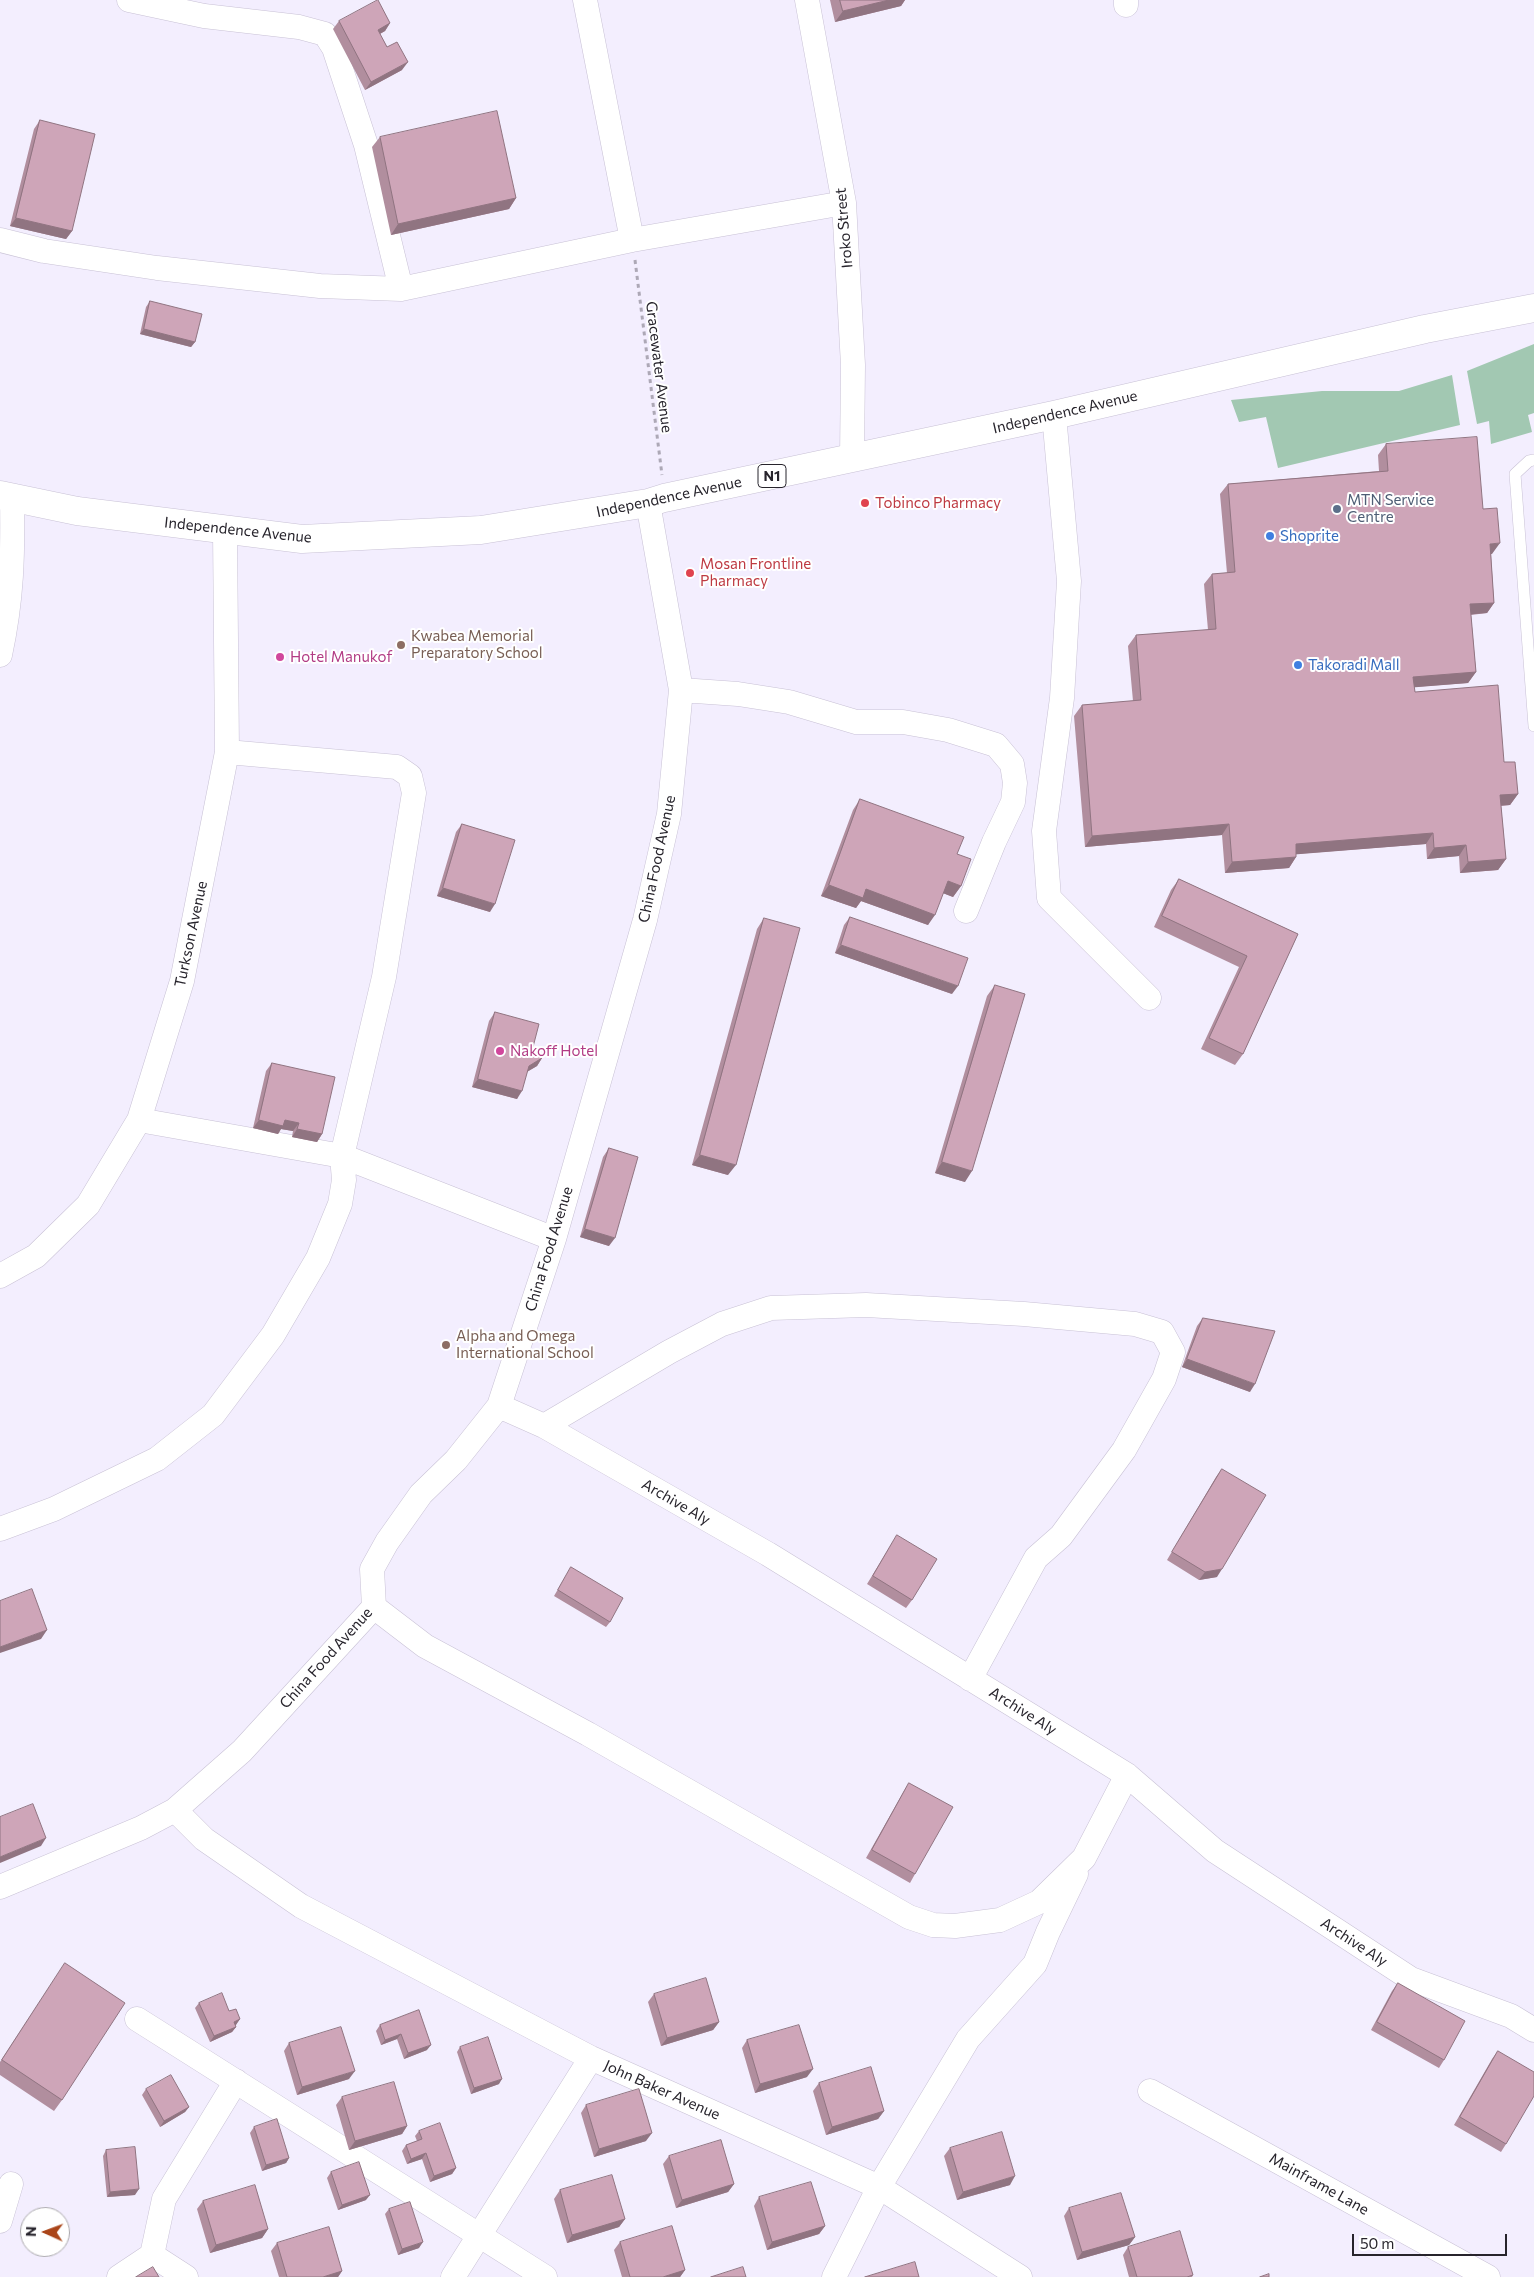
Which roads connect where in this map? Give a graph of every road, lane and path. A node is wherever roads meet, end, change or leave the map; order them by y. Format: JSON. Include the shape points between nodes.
{"nodes":[{"id":1,"x":129,"y":0,"type":"edge"},
{"id":2,"x":585,"y":0,"type":"edge"},
{"id":3,"x":807,"y":0,"type":"edge"},
{"id":4,"x":844,"y":203,"type":"junction"},
{"id":5,"x":0,"y":240,"type":"edge"},
{"id":6,"x":632,"y":240,"type":"junction"},
{"id":7,"x":401,"y":290,"type":"junction"},
{"id":8,"x":1534,"y":308,"type":"edge"},
{"id":9,"x":1054,"y":415,"type":"junction"},
{"id":10,"x":852,"y":459,"type":"junction"},
{"id":11,"x":1534,"y":460,"type":"edge"},
{"id":12,"x":6,"y":496,"type":"edge"},
{"id":13,"x":656,"y":500,"type":"junction"},
{"id":14,"x":225,"y":530,"type":"junction"},
{"id":15,"x":1531,"y":653,"type":"edge"},
{"id":16,"x":0,"y":655,"type":"edge"},
{"id":17,"x":681,"y":690,"type":"junction"},
{"id":18,"x":1534,"y":726,"type":"edge"},
{"id":19,"x":227,"y":752,"type":"junction"},
{"id":20,"x":966,"y":911,"type":"dead end"},
{"id":21,"x":1149,"y":998,"type":"dead end"},
{"id":22,"x":139,"y":1120,"type":"junction"},
{"id":23,"x":342,"y":1156,"type":"junction"},
{"id":24,"x":554,"y":1239,"type":"junction"},
{"id":25,"x":0,"y":1276,"type":"edge"},
{"id":26,"x":499,"y":1406,"type":"junction"},
{"id":27,"x":544,"y":1426,"type":"junction"},
{"id":28,"x":0,"y":1529,"type":"edge"},
{"id":29,"x":374,"y":1607,"type":"junction"},
{"id":30,"x":970,"y":1678,"type":"junction"},
{"id":31,"x":1127,"y":1775,"type":"junction"},
{"id":32,"x":175,"y":1810,"type":"junction"},
{"id":33,"x":1084,"y":1858,"type":"junction"},
{"id":34,"x":0,"y":1887,"type":"edge"},
{"id":35,"x":137,"y":2019,"type":"dead end"},
{"id":36,"x":1534,"y":2030,"type":"edge"},
{"id":37,"x":591,"y":2058,"type":"junction"},
{"id":38,"x":236,"y":2081,"type":"junction"},
{"id":39,"x":1150,"y":2091,"type":"dead end"},
{"id":40,"x":12,"y":2184,"type":"dead end"},
{"id":41,"x":879,"y":2187,"type":"junction"},
{"id":42,"x":0,"y":2221,"type":"edge"},
{"id":43,"x":478,"y":2234,"type":"junction"},
{"id":44,"x":152,"y":2255,"type":"junction"},
{"id":45,"x":119,"y":2277,"type":"edge"},
{"id":46,"x":186,"y":2277,"type":"edge"},
{"id":47,"x":453,"y":2277,"type":"edge"},
{"id":48,"x":545,"y":2277,"type":"edge"},
{"id":49,"x":834,"y":2277,"type":"edge"},
{"id":50,"x":1020,"y":2277,"type":"edge"},
{"id":51,"x":1488,"y":2277,"type":"edge"}],
"edges":[{"from":1,"to":7,"type":"street","via":[[204,16],[299,26],[325,34],[334,48],[366,145]]},
{"from":2,"to":6,"type":"street"},
{"from":3,"to":4,"type":"street","name":"Iroko Street"},
{"from":4,"to":6,"type":"street"},
{"from":4,"to":10,"type":"street","name":"Iroko Street","via":[[853,365]]},
{"from":5,"to":7,"type":"street","via":[[44,251],[157,268],[320,286]]},
{"from":6,"to":7,"type":"street"},
{"from":6,"to":13,"type":"path","name":"Gracewater Avenue"},
{"from":8,"to":9,"type":"highway","name":"Independence Avenue","number":"N1","via":[[1425,329]]},
{"from":9,"to":10,"type":"highway","name":"Independence Avenue","number":"N1"},
{"from":9,"to":21,"type":"street","via":[[1069,581],[1062,698],[1044,831],[1049,898]]},
{"from":10,"to":13,"type":"highway","name":"Independence Avenue","number":"N1"},
{"from":11,"to":15,"type":"lane","via":[[1515,474]]},
{"from":12,"to":14,"type":"highway","name":"Independence Avenue","number":"N1","via":[[77,512]]},
{"from":12,"to":16,"type":"street","via":[[13,564]]},
{"from":13,"to":14,"type":"highway","name":"Independence Avenue","number":"N1","via":[[481,530],[302,539]]},
{"from":13,"to":17,"type":"street","name":"China Food Avenue"},
{"from":14,"to":19,"type":"street","name":"Turkson Avenue"},
{"from":15,"to":18,"type":"lane"},
{"from":17,"to":20,"type":"street","via":[[790,702],[856,722],[903,722],[948,730],[996,745],[1012,764],[1016,783],[1014,802]]},
{"from":17,"to":24,"type":"street","name":"China Food Avenue","via":[[669,814],[645,920]]},
{"from":19,"to":22,"type":"street","name":"Turkson Avenue","via":[[182,981]]},
{"from":19,"to":23,"type":"street","via":[[397,767],[410,776],[414,793],[384,977]]},
{"from":22,"to":23,"type":"street"},
{"from":22,"to":25,"type":"street","name":"Turkson Avenue","via":[[88,1205],[36,1256]]},
{"from":23,"to":24,"type":"street"},
{"from":23,"to":28,"type":"street","via":[[344,1180],[340,1204],[318,1258],[273,1335],[213,1415],[157,1460],[54,1509]]},
{"from":24,"to":26,"type":"street","name":"China Food Avenue"},
{"from":26,"to":27,"type":"street","name":"Archive Aly"},
{"from":26,"to":29,"type":"street","name":"China Food Avenue","via":[[456,1460],[421,1494],[387,1542],[372,1569]]},
{"from":27,"to":30,"type":"street","name":"Archive Aly","via":[[768,1554]]},
{"from":27,"to":30,"type":"street","via":[[722,1324],[771,1308],[866,1305],[1024,1314],[1135,1324],[1162,1332],[1173,1352],[1164,1379],[1124,1450],[1061,1536],[1036,1558]]},
{"from":29,"to":32,"type":"street","name":"China Food Avenue","via":[[242,1751]]},
{"from":29,"to":33,"type":"street","via":[[424,1646],[588,1734],[909,1917],[948,1926],[1000,1920],[1039,1902]]},
{"from":30,"to":31,"type":"street","name":"Archive Aly"},
{"from":31,"to":33,"type":"street"},
{"from":31,"to":36,"type":"street","name":"Archive Aly","via":[[1214,1851],[1411,1979],[1511,2016]]},
{"from":32,"to":34,"type":"street","name":"China Food Avenue","via":[[141,1828]]},
{"from":32,"to":37,"type":"street","name":"John Baker Avenue","via":[[204,1839],[301,1906]]},
{"from":33,"to":41,"type":"street","via":[[1035,1964],[968,2039]]},
{"from":35,"to":38,"type":"street"},
{"from":37,"to":41,"type":"street","name":"John Baker Avenue"},
{"from":37,"to":43,"type":"street"},
{"from":38,"to":43,"type":"street"},
{"from":38,"to":44,"type":"street","via":[[164,2199]]},
{"from":39,"to":51,"type":"street","name":"Mainframe Lane"},
{"from":40,"to":42,"type":"street"},
{"from":41,"to":49,"type":"street"},
{"from":41,"to":50,"type":"street","name":"John Baker Avenue"},
{"from":43,"to":47,"type":"street"},
{"from":43,"to":48,"type":"street"},
{"from":44,"to":45,"type":"street"},
{"from":44,"to":46,"type":"street"}]}
